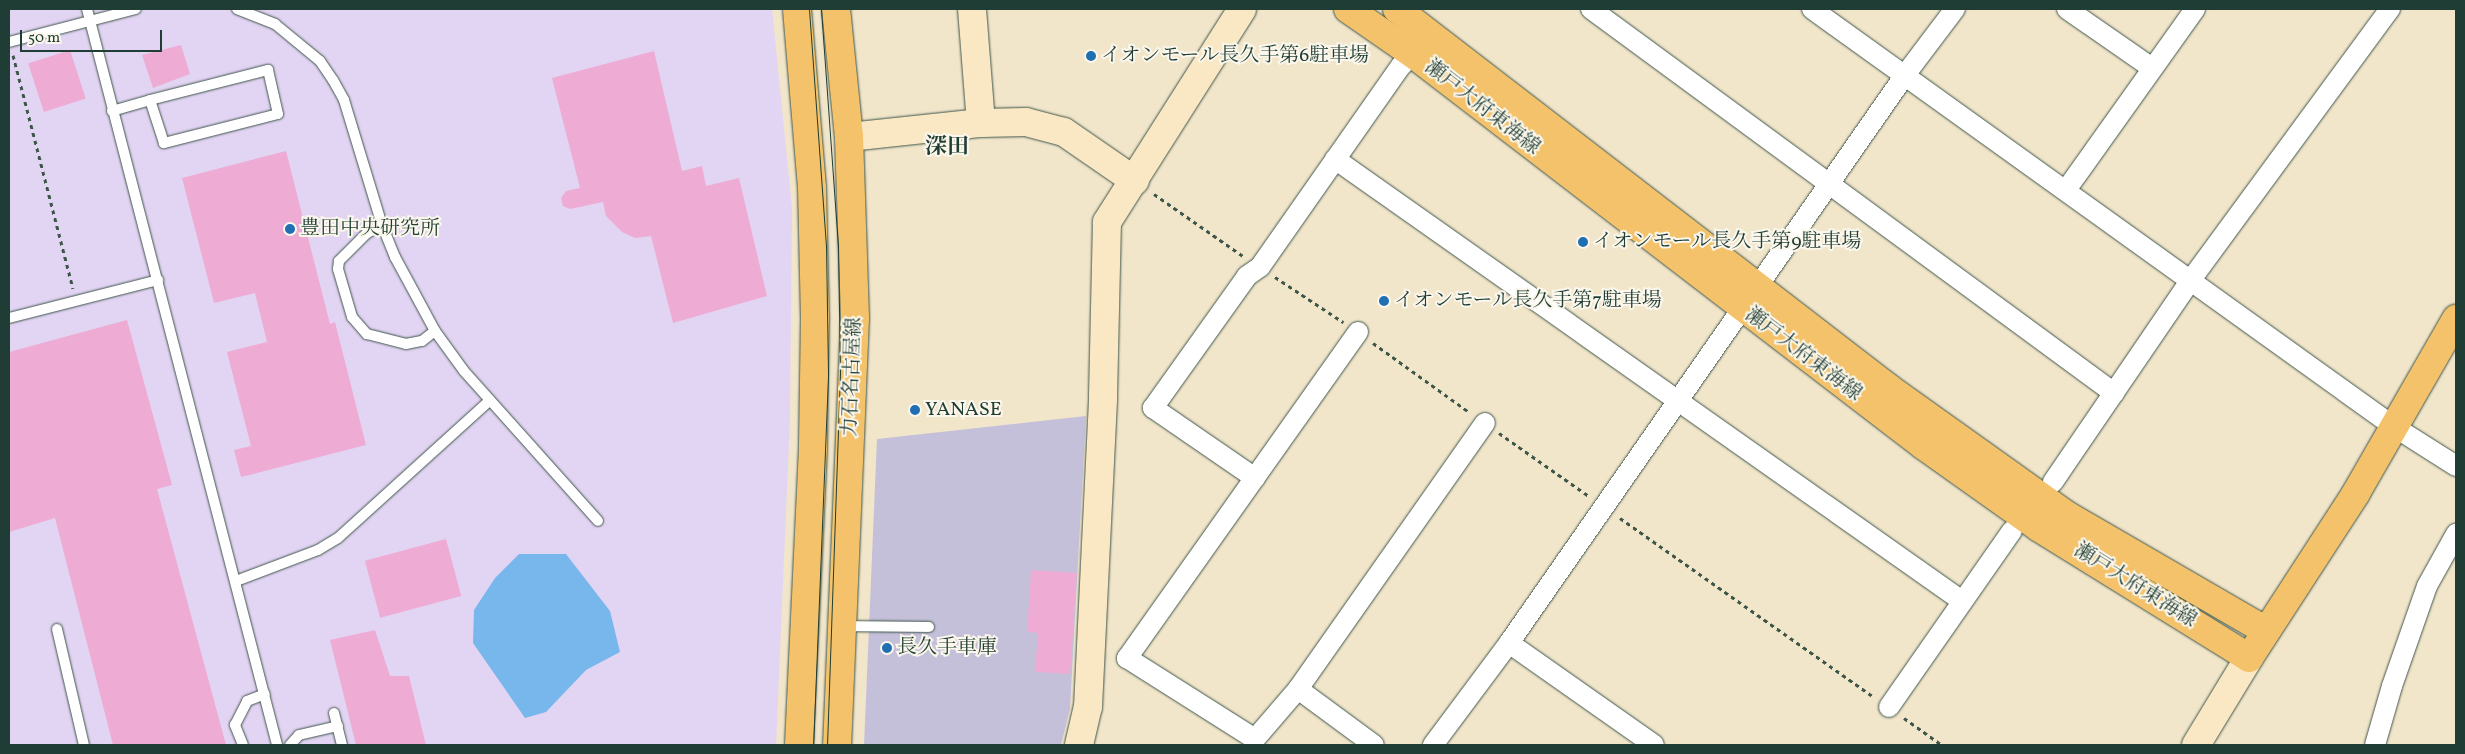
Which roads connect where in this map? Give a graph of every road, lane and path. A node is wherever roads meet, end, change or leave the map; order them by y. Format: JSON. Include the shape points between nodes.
{"nodes":[{"id":1,"x":86,"y":9,"type":"edge"},
{"id":2,"x":136,"y":9,"type":"edge"},
{"id":3,"x":237,"y":9,"type":"edge"},
{"id":4,"x":797,"y":9,"type":"edge"},
{"id":5,"x":836,"y":9,"type":"edge"},
{"id":6,"x":972,"y":9,"type":"edge"},
{"id":7,"x":1242,"y":9,"type":"edge"},
{"id":8,"x":1348,"y":9,"type":"edge"},
{"id":9,"x":1591,"y":9,"type":"edge"},
{"id":10,"x":1812,"y":9,"type":"edge"},
{"id":11,"x":1955,"y":9,"type":"edge"},
{"id":12,"x":2067,"y":9,"type":"edge"},
{"id":13,"x":2194,"y":9,"type":"edge"},
{"id":14,"x":2390,"y":9,"type":"edge"},
{"id":15,"x":1409,"y":12,"type":"edge"},
{"id":16,"x":90,"y":22,"type":"junction"},
{"id":17,"x":9,"y":42,"type":"edge"},
{"id":18,"x":1413,"y":54,"type":"junction"},
{"id":19,"x":2152,"y":68,"type":"junction"},
{"id":20,"x":1905,"y":75,"type":"junction"},
{"id":21,"x":150,"y":100,"type":"junction"},
{"id":22,"x":112,"y":111,"type":"junction"},
{"id":23,"x":981,"y":123,"type":"junction"},
{"id":24,"x":849,"y":137,"type":"junction"},
{"id":25,"x":1335,"y":159,"type":"junction"},
{"id":26,"x":1135,"y":181,"type":"junction"},
{"id":27,"x":1830,"y":182,"type":"junction"},
{"id":28,"x":2066,"y":190,"type":"junction"},
{"id":29,"x":382,"y":225,"type":"junction"},
{"id":30,"x":1260,"y":267,"type":"junction"},
{"id":31,"x":158,"y":280,"type":"junction"},
{"id":32,"x":2190,"y":281,"type":"junction"},
{"id":33,"x":1760,"y":286,"type":"junction"},
{"id":34,"x":76,"y":301,"type":"junction"},
{"id":35,"x":1743,"y":310,"type":"junction"},
{"id":36,"x":9,"y":318,"type":"edge"},
{"id":37,"x":2456,"y":319,"type":"edge"},
{"id":38,"x":435,"y":331,"type":"junction"},
{"id":39,"x":1358,"y":332,"type":"junction"},
{"id":40,"x":2114,"y":393,"type":"junction"},
{"id":41,"x":1677,"y":399,"type":"junction"},
{"id":42,"x":490,"y":400,"type":"junction"},
{"id":43,"x":1485,"y":423,"type":"junction"},
{"id":44,"x":2393,"y":426,"type":"junction"},
{"id":45,"x":2456,"y":466,"type":"edge"},
{"id":46,"x":1255,"y":478,"type":"junction"},
{"id":47,"x":2053,"y":482,"type":"dead end"},
{"id":48,"x":1604,"y":506,"type":"junction"},
{"id":49,"x":598,"y":521,"type":"dead end"},
{"id":50,"x":2012,"y":531,"type":"dead end"},
{"id":51,"x":2456,"y":534,"type":"edge"},
{"id":52,"x":236,"y":581,"type":"junction"},
{"id":53,"x":1962,"y":601,"type":"junction"},
{"id":54,"x":840,"y":626,"type":"junction"},
{"id":55,"x":929,"y":626,"type":"dead end"},
{"id":56,"x":57,"y":629,"type":"dead end"},
{"id":57,"x":2266,"y":631,"type":"junction"},
{"id":58,"x":1509,"y":643,"type":"junction"},
{"id":59,"x":2248,"y":658,"type":"junction"},
{"id":60,"x":1298,"y":689,"type":"junction"},
{"id":61,"x":265,"y":694,"type":"junction"},
{"id":62,"x":1889,"y":708,"type":"junction"},
{"id":63,"x":334,"y":713,"type":"dead end"},
{"id":64,"x":338,"y":726,"type":"junction"},
{"id":65,"x":1253,"y":742,"type":"edge"},
{"id":66,"x":84,"y":745,"type":"edge"},
{"id":67,"x":243,"y":745,"type":"edge"},
{"id":68,"x":277,"y":745,"type":"edge"},
{"id":69,"x":290,"y":745,"type":"edge"},
{"id":70,"x":342,"y":745,"type":"edge"},
{"id":71,"x":799,"y":745,"type":"edge"},
{"id":72,"x":837,"y":745,"type":"edge"},
{"id":73,"x":1079,"y":745,"type":"edge"},
{"id":74,"x":1374,"y":745,"type":"edge"},
{"id":75,"x":1433,"y":745,"type":"edge"},
{"id":76,"x":1654,"y":745,"type":"edge"},
{"id":77,"x":1942,"y":745,"type":"edge"},
{"id":78,"x":2196,"y":745,"type":"edge"},
{"id":79,"x":2375,"y":745,"type":"edge"}],
"edges":[{"from":1,"to":16,"type":"lane"},
{"from":2,"to":16,"type":"lane"},
{"from":3,"to":29,"type":"lane","via":[[275,24],[320,61],[334,80],[347,108]]},
{"from":4,"to":71,"type":"main road","name":"力石名古屋線","via":[[812,187],[815,317],[813,448]]},
{"from":5,"to":24,"type":"main road","name":"力石名古屋線"},
{"from":6,"to":23,"type":"street"},
{"from":7,"to":26,"type":"street"},
{"from":8,"to":18,"type":"main road","name":"瀬戸大府東海線"},
{"from":9,"to":27,"type":"street"},
{"from":10,"to":20,"type":"street"},
{"from":11,"to":20,"type":"street"},
{"from":12,"to":19,"type":"street"},
{"from":13,"to":19,"type":"street"},
{"from":14,"to":32,"type":"street"},
{"from":15,"to":33,"type":"main road","name":"瀬戸大府東海線"},
{"from":16,"to":17,"type":"lane"},
{"from":16,"to":22,"type":"lane"},
{"from":17,"to":34,"type":"path"},
{"from":18,"to":25,"type":"street"},
{"from":18,"to":35,"type":"main road","name":"瀬戸大府東海線"},
{"from":19,"to":28,"type":"street"},
{"from":20,"to":27,"type":"street"},
{"from":20,"to":28,"type":"street"},
{"from":21,"to":21,"type":"lane","via":[[268,70],[278,114],[164,144]]},
{"from":21,"to":22,"type":"lane"},
{"from":22,"to":31,"type":"lane"},
{"from":23,"to":24,"type":"street"},
{"from":23,"to":26,"type":"street","via":[[1026,122],[1057,130]]},
{"from":24,"to":54,"type":"main road","name":"力石名古屋線","via":[[855,327]]},
{"from":25,"to":30,"type":"street"},
{"from":25,"to":41,"type":"street"},
{"from":26,"to":30,"type":"path"},
{"from":26,"to":73,"type":"street","via":[[1107,222],[1103,396],[1088,707]]},
{"from":27,"to":33,"type":"street"},
{"from":27,"to":40,"type":"street"},
{"from":28,"to":32,"type":"street"},
{"from":29,"to":38,"type":"lane","via":[[395,257]]},
{"from":29,"to":38,"type":"lane","via":[[367,232],[339,261],[338,269],[352,317],[367,334],[406,344],[422,341]]},
{"from":30,"to":39,"type":"path"},
{"from":30,"to":46,"type":"street","via":[[1247,276],[1153,408]]},
{"from":31,"to":34,"type":"lane"},
{"from":31,"to":52,"type":"lane"},
{"from":32,"to":40,"type":"street"},
{"from":32,"to":44,"type":"street"},
{"from":33,"to":35,"type":"street"},
{"from":33,"to":57,"type":"main road","name":"瀬戸大府東海線","via":[[1890,389],[2068,516]]},
{"from":34,"to":36,"type":"lane"},
{"from":35,"to":41,"type":"street"},
{"from":35,"to":59,"type":"main road","name":"瀬戸大府東海線","via":[[2038,526]]},
{"from":37,"to":44,"type":"main road"},
{"from":38,"to":42,"type":"lane"},
{"from":39,"to":43,"type":"path"},
{"from":39,"to":46,"type":"street"},
{"from":40,"to":47,"type":"street"},
{"from":41,"to":48,"type":"street"},
{"from":41,"to":53,"type":"street"},
{"from":42,"to":49,"type":"lane"},
{"from":42,"to":52,"type":"lane","via":[[338,538],[318,550]]},
{"from":43,"to":48,"type":"path"},
{"from":43,"to":60,"type":"street"},
{"from":44,"to":45,"type":"street"},
{"from":44,"to":57,"type":"main road","via":[[2356,493]]},
{"from":46,"to":65,"type":"street","via":[[1127,658]]},
{"from":48,"to":58,"type":"street"},
{"from":48,"to":62,"type":"path"},
{"from":50,"to":53,"type":"street"},
{"from":51,"to":79,"type":"street","via":[[2427,586]]},
{"from":52,"to":61,"type":"lane"},
{"from":53,"to":62,"type":"street"},
{"from":54,"to":55,"type":"lane"},
{"from":54,"to":72,"type":"main road","name":"力石名古屋線"},
{"from":56,"to":66,"type":"lane"},
{"from":57,"to":59,"type":"main road"},
{"from":58,"to":75,"type":"street"},
{"from":58,"to":76,"type":"street"},
{"from":59,"to":78,"type":"street"},
{"from":60,"to":65,"type":"street"},
{"from":60,"to":74,"type":"street"},
{"from":61,"to":67,"type":"lane","via":[[248,701],[235,725]]},
{"from":61,"to":68,"type":"lane"},
{"from":62,"to":77,"type":"path"},
{"from":63,"to":64,"type":"lane"},
{"from":64,"to":69,"type":"lane","via":[[299,735]]},
{"from":64,"to":70,"type":"lane"}]}
